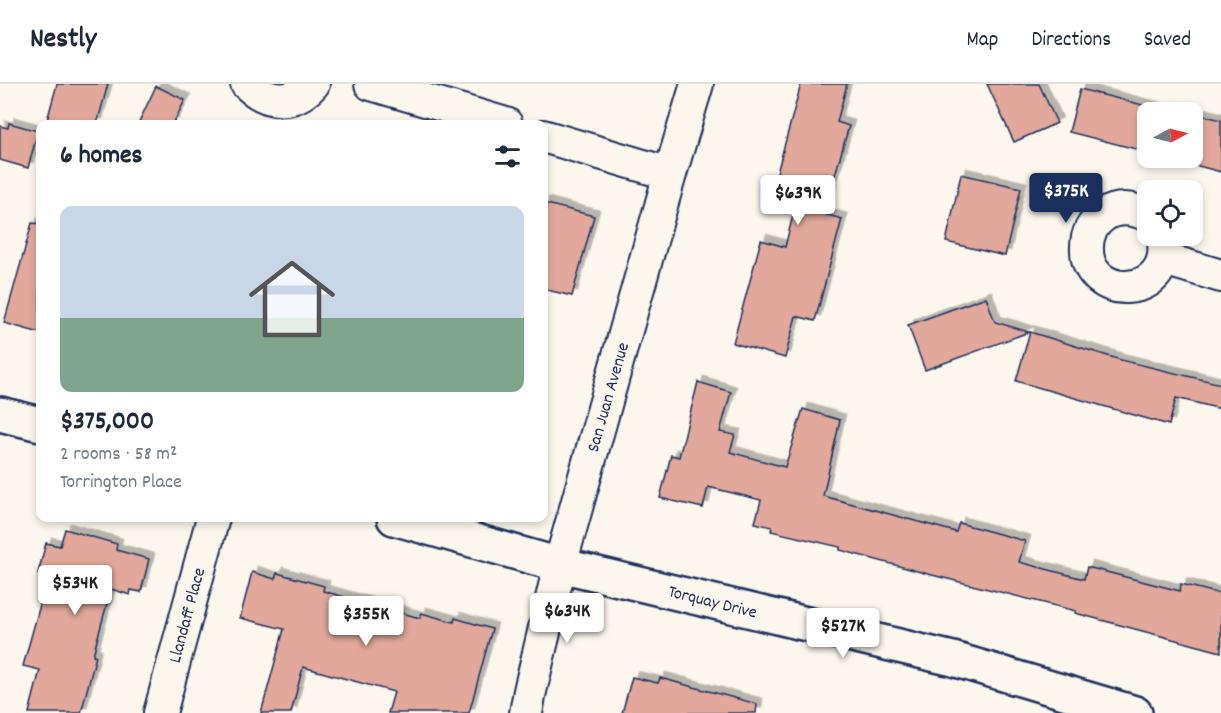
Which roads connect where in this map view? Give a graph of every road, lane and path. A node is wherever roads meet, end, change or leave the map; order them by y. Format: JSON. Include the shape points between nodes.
{"nodes":[{"id":1,"x":247,"y":84,"type":"edge"},
{"id":2,"x":313,"y":84,"type":"edge"},
{"id":3,"x":371,"y":84,"type":"edge"},
{"id":4,"x":697,"y":84,"type":"edge"},
{"id":5,"x":492,"y":120,"type":"edge"},
{"id":6,"x":548,"y":137,"type":"edge"},
{"id":7,"x":670,"y":174,"type":"junction"},
{"id":8,"x":1137,"y":210,"type":"edge"},
{"id":9,"x":1163,"y":247,"type":"edge"},
{"id":10,"x":1221,"y":276,"type":"edge"},
{"id":11,"x":0,"y":414,"type":"edge"},
{"id":12,"x":36,"y":423,"type":"edge"},
{"id":13,"x":212,"y":522,"type":"edge"},
{"id":14,"x":408,"y":522,"type":"edge"},
{"id":15,"x":560,"y":565,"type":"junction"},
{"id":16,"x":160,"y":713,"type":"edge"},
{"id":17,"x":526,"y":713,"type":"edge"},
{"id":18,"x":1136,"y":713,"type":"edge"}],
"edges":[{"from":1,"to":2,"type":"street","via":[[268,99],[282,100],[295,98]]},
{"from":3,"to":5,"type":"street"},
{"from":4,"to":7,"type":"street","name":"San Juan Avenue"},
{"from":6,"to":7,"type":"street"},
{"from":7,"to":15,"type":"street","name":"San Juan Avenue"},
{"from":8,"to":9,"type":"street","via":[[1123,208],[1100,218],[1087,239],[1090,266],[1110,285],[1137,287],[1158,271]]},
{"from":9,"to":10,"type":"street"},
{"from":11,"to":12,"type":"street"},
{"from":13,"to":16,"type":"street","name":"Llandaff Place"},
{"from":14,"to":15,"type":"street","name":"Torquay Drive"},
{"from":15,"to":17,"type":"street","name":"San Juan Avenue"},
{"from":15,"to":18,"type":"street","name":"Torquay Drive","via":[[953,659]]}]}
